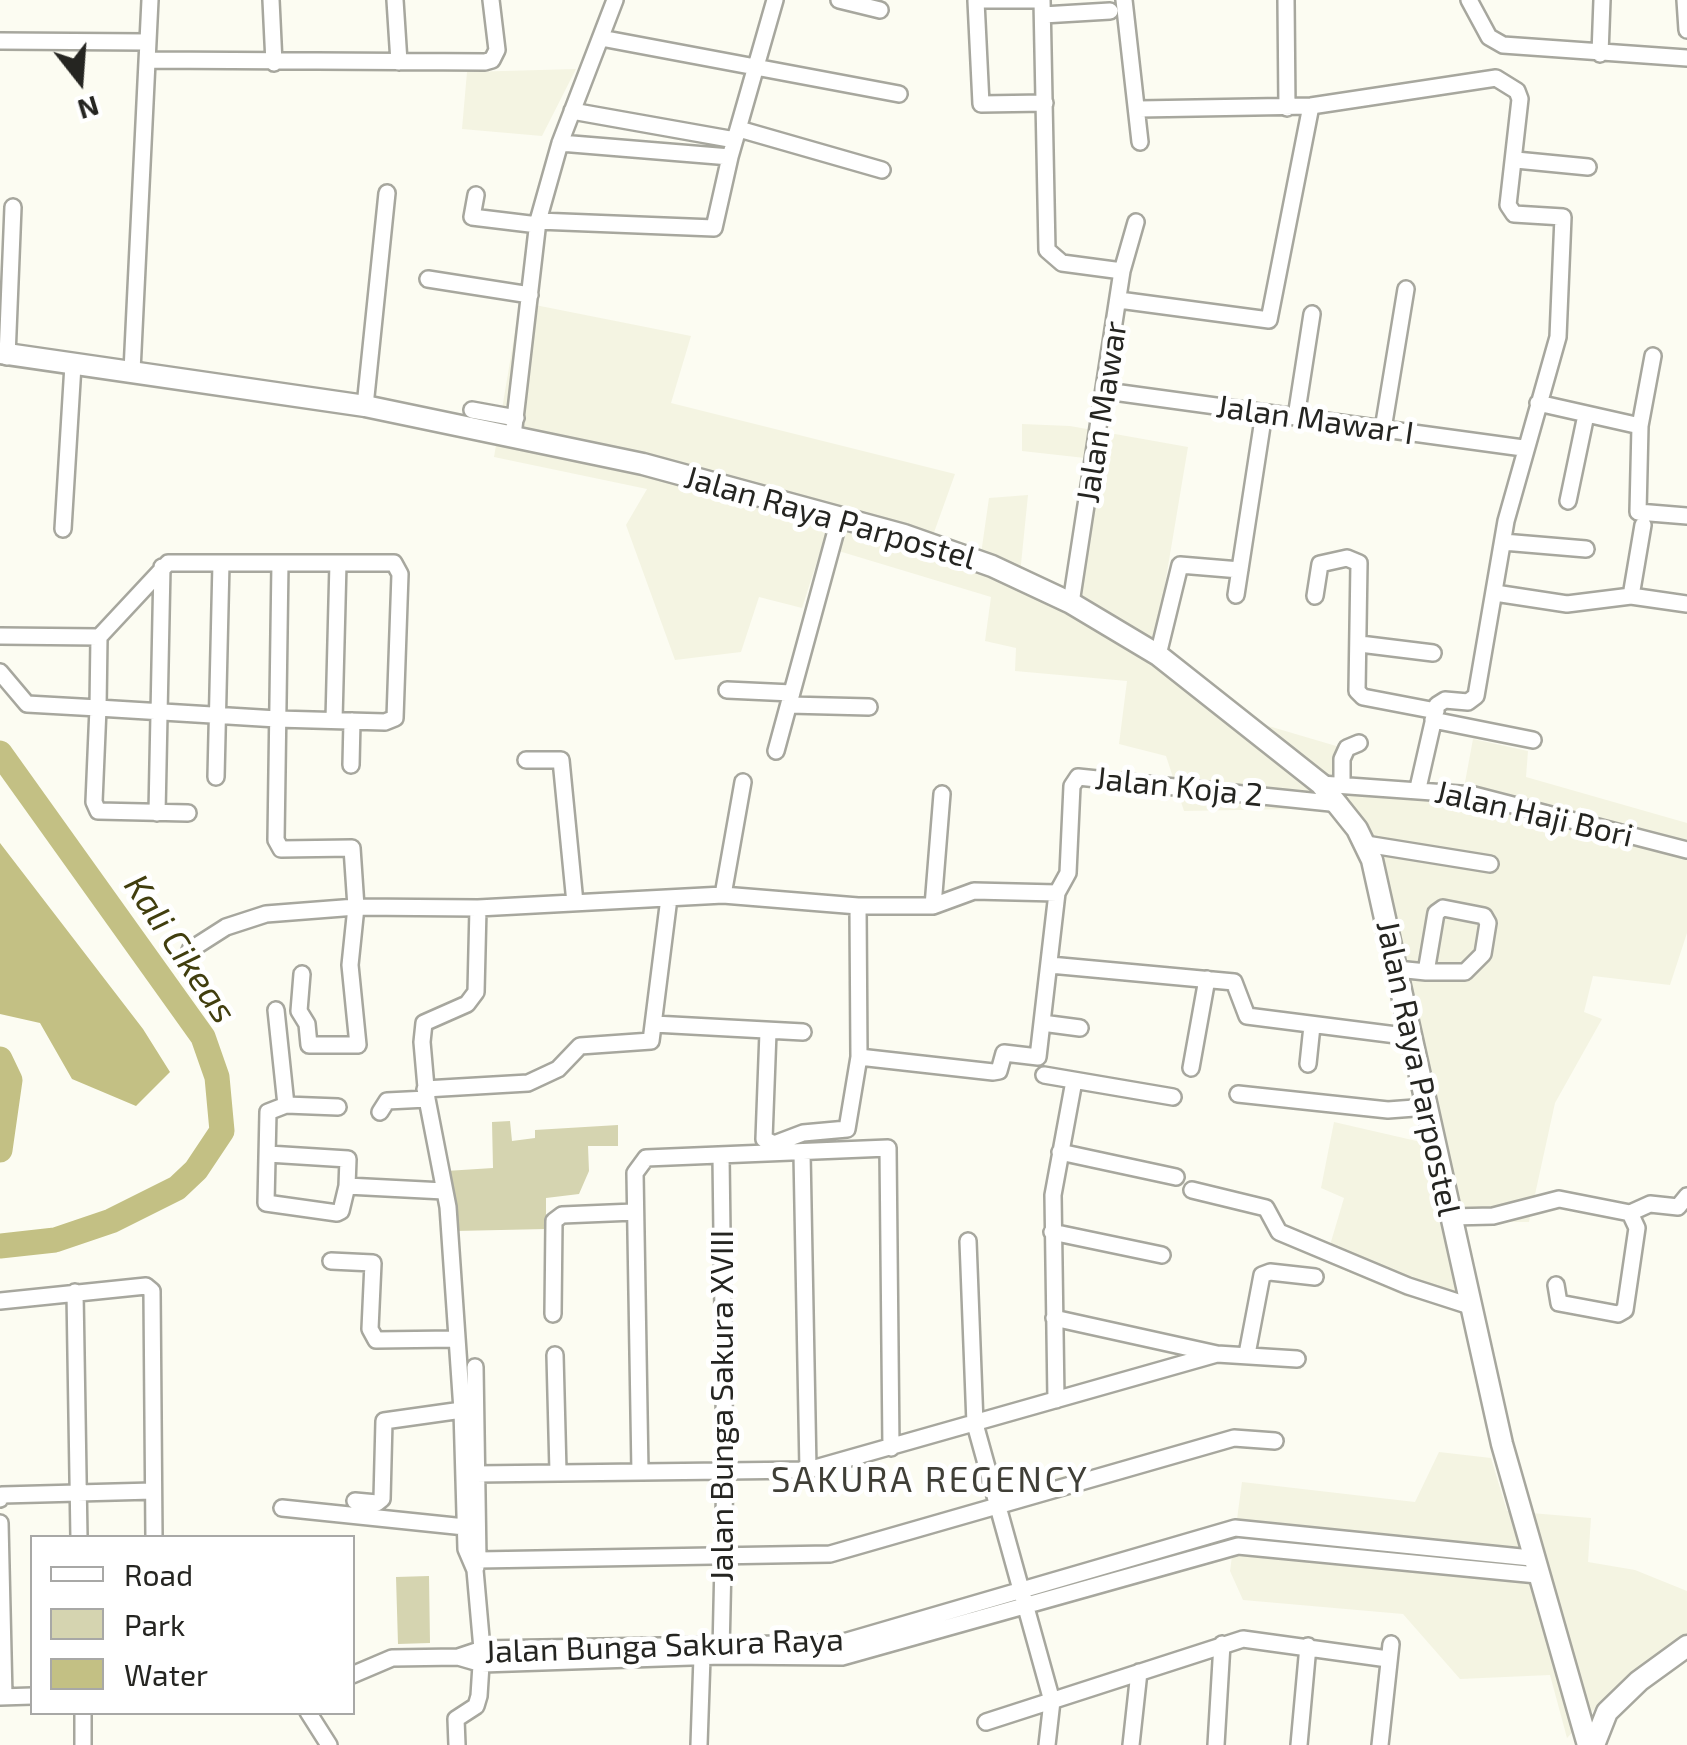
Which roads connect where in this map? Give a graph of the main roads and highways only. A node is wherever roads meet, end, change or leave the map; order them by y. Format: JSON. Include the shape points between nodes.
{"nodes":[{"id":1,"x":4,"y":355,"type":"edge"},
{"id":2,"x":1687,"y":1646,"type":"edge"},
{"id":3,"x":1591,"y":1745,"type":"edge"}],
"edges":[{"from":1,"to":3,"type":"main road","name":"Jalan Raya Parpostel","via":[[514,427],[840,516],[992,566],[1072,603],[1158,655],[1334,791],[1366,844],[1534,1566]]},
{"from":2,"to":3,"type":"main road","via":[[1608,1712]]}]}
